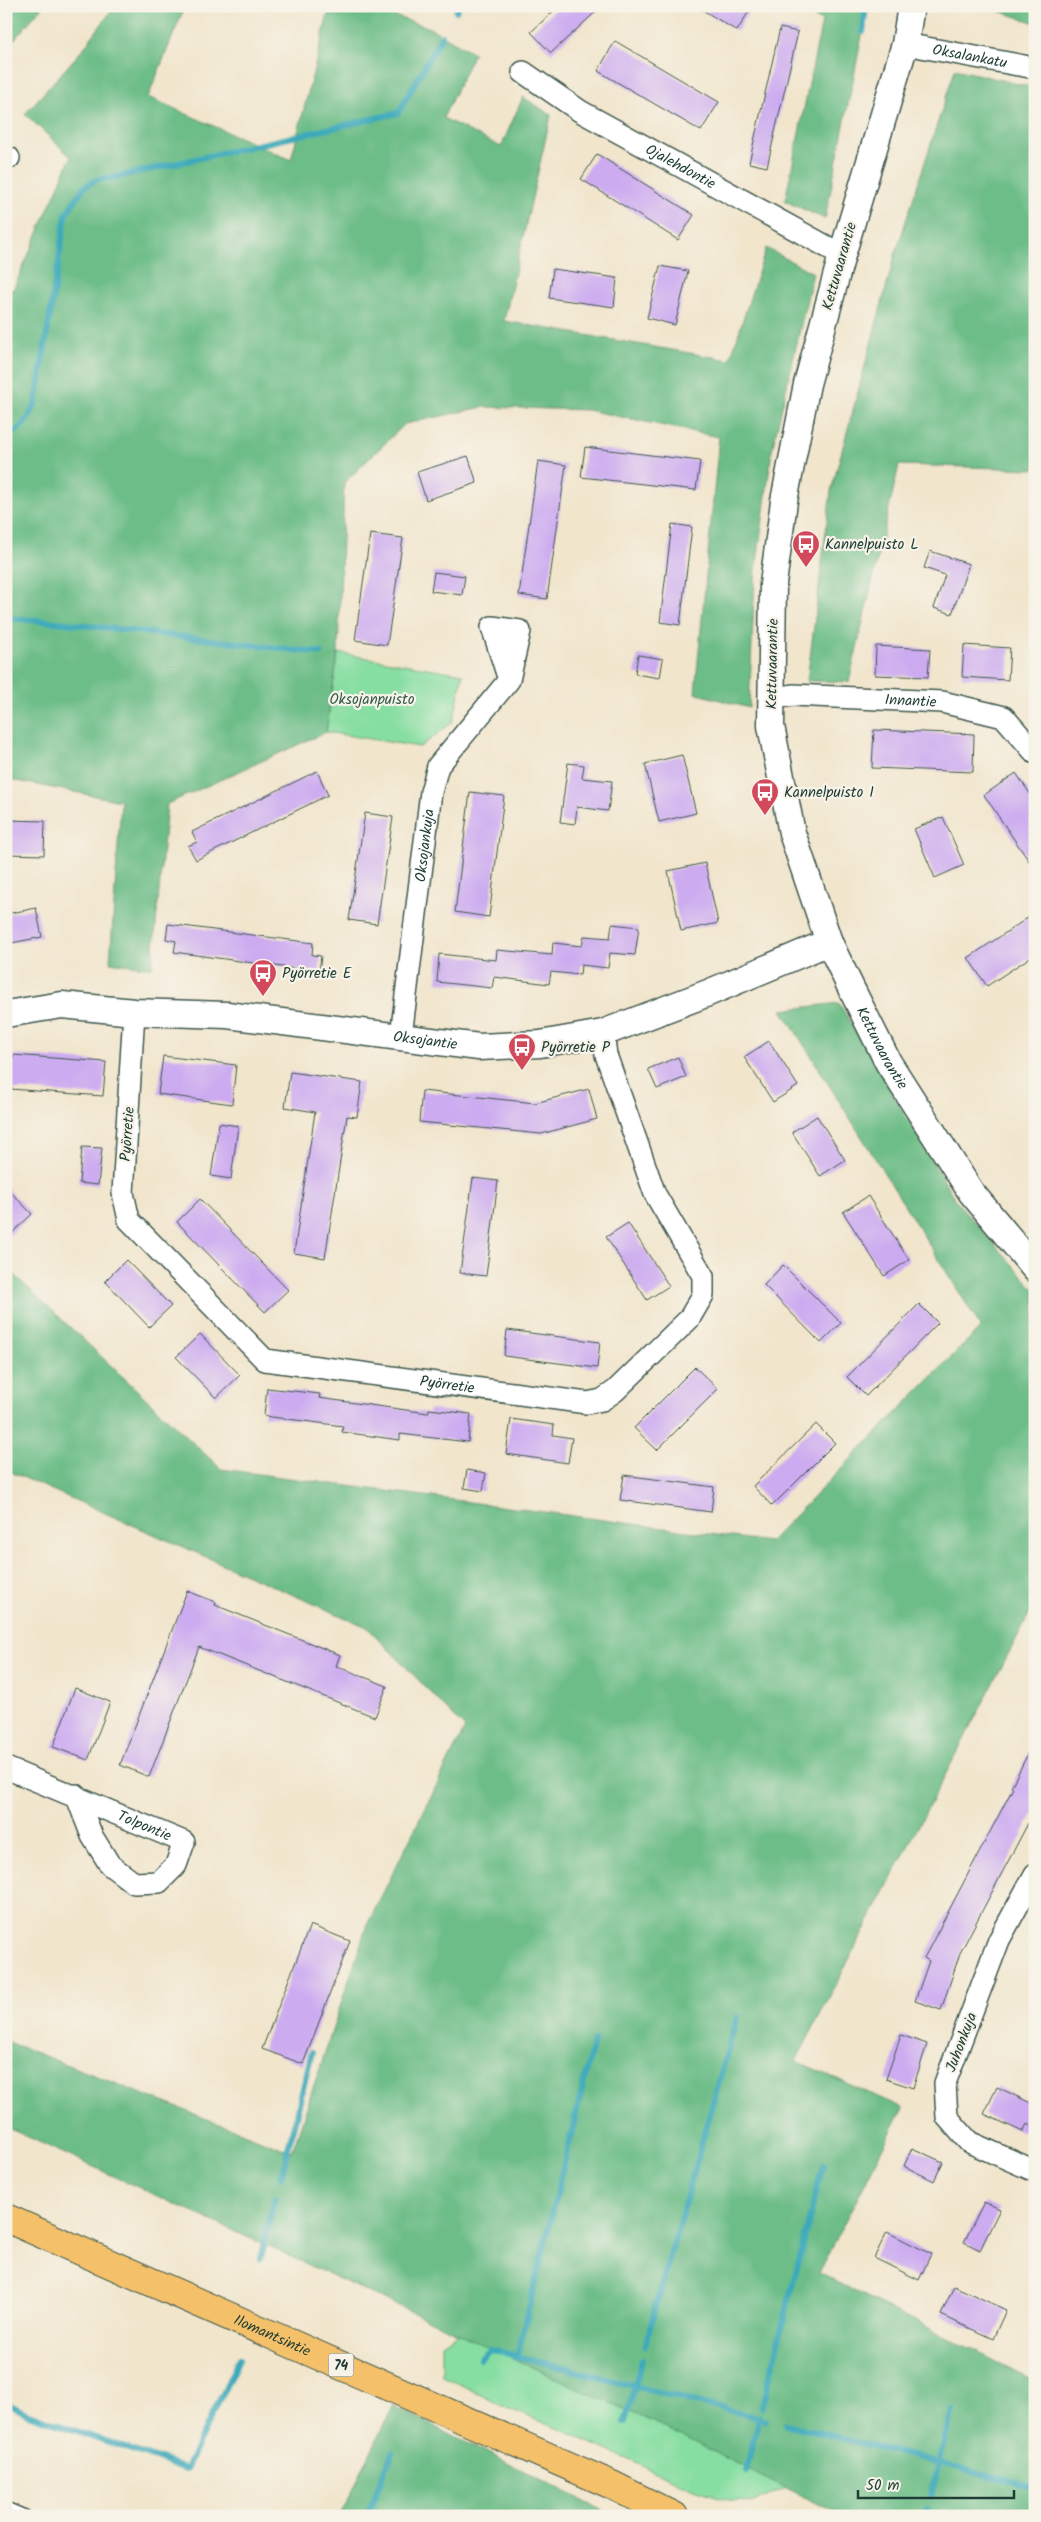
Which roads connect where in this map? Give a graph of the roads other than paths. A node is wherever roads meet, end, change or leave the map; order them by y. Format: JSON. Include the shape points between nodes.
{"nodes":[{"id":1,"x":911,"y":6,"type":"edge"},
{"id":2,"x":905,"y":44,"type":"junction"},
{"id":3,"x":1035,"y":68,"type":"edge"},
{"id":4,"x":523,"y":72,"type":"dead end"},
{"id":5,"x":842,"y":255,"type":"junction"},
{"id":6,"x":509,"y":680,"type":"dead end"},
{"id":7,"x":770,"y":699,"type":"junction"},
{"id":8,"x":1035,"y":753,"type":"edge"},
{"id":9,"x":829,"y":942,"type":"junction"},
{"id":10,"x":134,"y":1012,"type":"junction"},
{"id":11,"x":6,"y":1014,"type":"edge"},
{"id":12,"x":603,"y":1033,"type":"junction"},
{"id":13,"x":401,"y":1036,"type":"junction"},
{"id":14,"x":1035,"y":1269,"type":"edge"},
{"id":15,"x":6,"y":1768,"type":"edge"},
{"id":16,"x":76,"y":1795,"type":"junction"},
{"id":17,"x":1035,"y":1874,"type":"edge"},
{"id":18,"x":1035,"y":2171,"type":"edge"},
{"id":19,"x":6,"y":2218,"type":"edge"},
{"id":20,"x":6,"y":2508,"type":"edge"},
{"id":21,"x":25,"y":2516,"type":"edge"},
{"id":22,"x":674,"y":2516,"type":"edge"}],
"edges":[{"from":1,"to":2,"type":"street","name":"Kettuvaarantie"},
{"from":2,"to":3,"type":"street","name":"Oksalankatu"},
{"from":2,"to":5,"type":"street","name":"Kettuvaarantie"},
{"from":4,"to":5,"type":"street","name":"Ojalehdontie","via":[[580,111]]},
{"from":5,"to":7,"type":"street","name":"Kettuvaarantie","via":[[807,384],[784,501],[774,584]]},
{"from":6,"to":13,"type":"street","name":"Oksojankuja","via":[[438,766],[431,792]]},
{"from":7,"to":8,"type":"street","name":"Innantie","via":[[794,695],[942,702],[1004,717]]},
{"from":7,"to":9,"type":"street","name":"Kettuvaarantie","via":[[792,833]]},
{"from":9,"to":12,"type":"street","name":"Oksojantie"},
{"from":9,"to":14,"type":"street","name":"Kettuvaarantie","via":[[888,1062],[971,1192]]},
{"from":10,"to":11,"type":"street","name":"Oksojantie","via":[[62,1005]]},
{"from":10,"to":12,"type":"street","name":"Pyörretie","via":[[123,1193],[129,1220],[265,1360],[587,1403],[602,1400],[614,1391],[689,1318],[702,1295],[703,1276],[655,1194],[606,1055]]},
{"from":10,"to":13,"type":"street","name":"Oksojantie","via":[[227,1015]]},
{"from":12,"to":13,"type":"street","name":"Oksojantie","via":[[540,1044],[479,1047]]},
{"from":15,"to":16,"type":"street","name":"Tolpontie"},
{"from":16,"to":16,"type":"street","name":"Tolpontie","via":[[92,1836],[110,1865],[134,1882],[159,1882],[176,1865],[184,1842]]},
{"from":17,"to":18,"type":"street","name":"Juhonkuja","via":[[1000,1940],[945,2083],[947,2117],[969,2142]]},
{"from":19,"to":22,"type":"main road","name":"Ilomantsintie","number":"74","via":[[612,2484]]},
{"from":20,"to":21,"type":"lane"}]}
